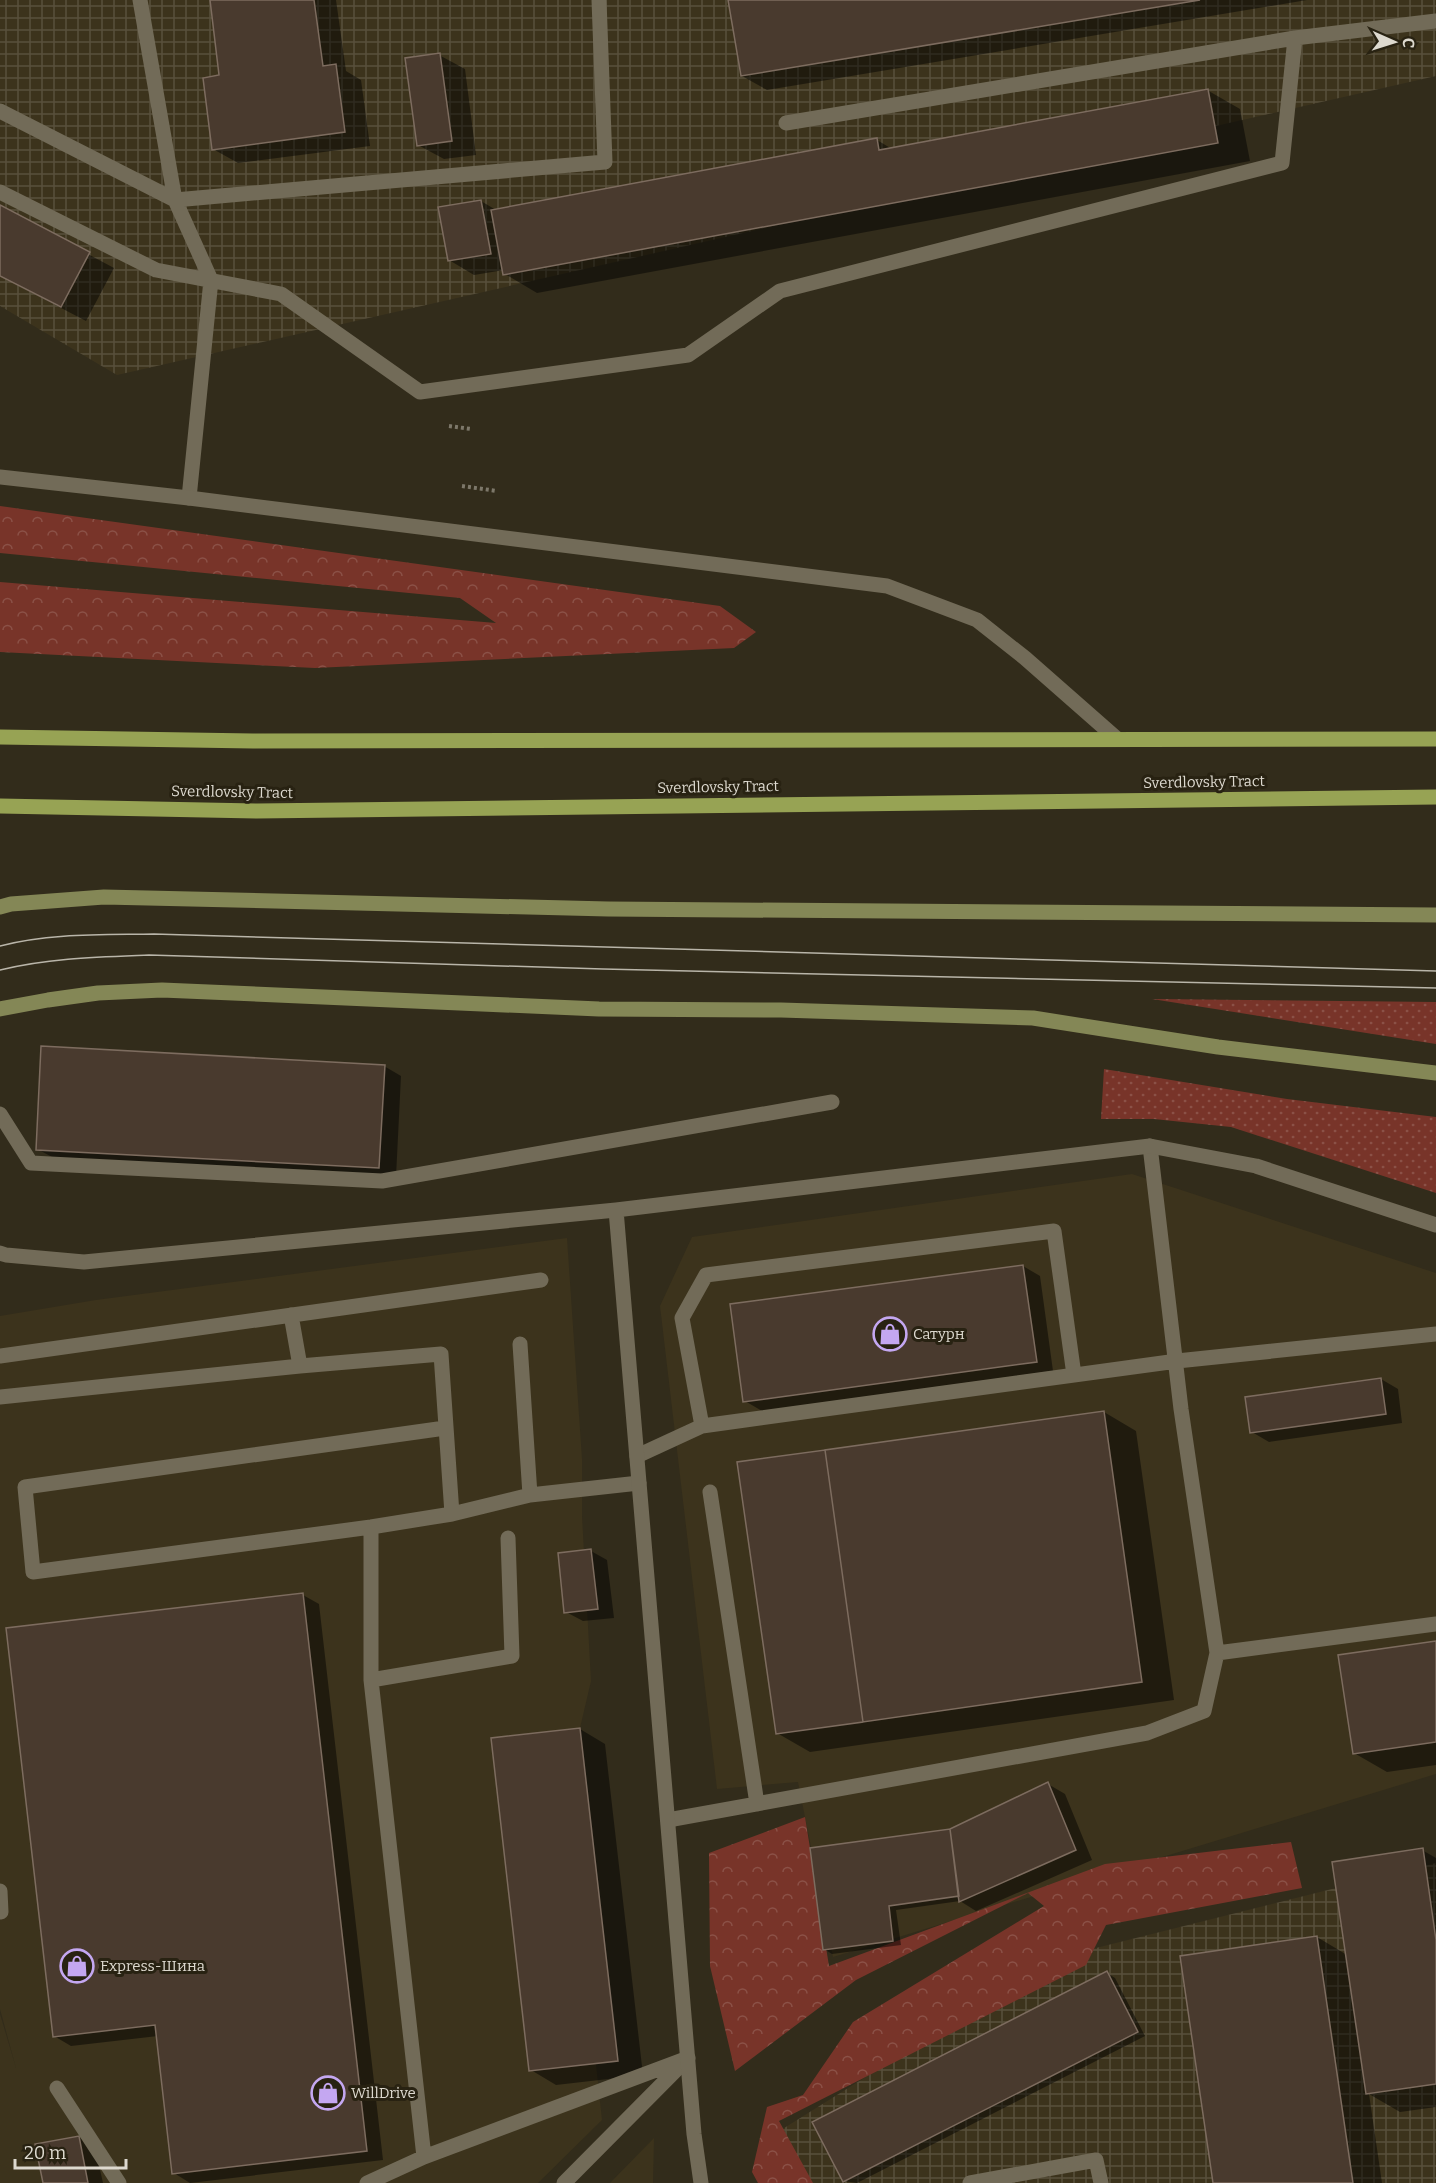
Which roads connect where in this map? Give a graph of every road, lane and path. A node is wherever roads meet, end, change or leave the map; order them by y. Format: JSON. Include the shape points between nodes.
{"nodes":[{"id":1,"x":140,"y":0,"type":"edge"},
{"id":2,"x":599,"y":0,"type":"edge"},
{"id":3,"x":1436,"y":21,"type":"edge"},
{"id":4,"x":1294,"y":38,"type":"junction"},
{"id":5,"x":0,"y":111,"type":"edge"},
{"id":6,"x":786,"y":123,"type":"dead end"},
{"id":7,"x":0,"y":192,"type":"edge"},
{"id":8,"x":175,"y":200,"type":"junction"},
{"id":9,"x":211,"y":280,"type":"junction"},
{"id":10,"x":448,"y":426,"type":"dead end"},
{"id":11,"x":471,"y":429,"type":"dead end"},
{"id":12,"x":0,"y":477,"type":"edge"},
{"id":13,"x":462,"y":486,"type":"dead end"},
{"id":14,"x":497,"y":491,"type":"dead end"},
{"id":15,"x":189,"y":498,"type":"junction"},
{"id":16,"x":0,"y":737,"type":"edge"},
{"id":17,"x":1116,"y":738,"type":"junction"},
{"id":18,"x":1436,"y":739,"type":"edge"},
{"id":19,"x":1436,"y":797,"type":"edge"},
{"id":20,"x":0,"y":806,"type":"edge"},
{"id":21,"x":0,"y":907,"type":"edge"},
{"id":22,"x":1436,"y":915,"type":"edge"},
{"id":23,"x":0,"y":1009,"type":"edge"},
{"id":24,"x":1436,"y":1074,"type":"edge"},
{"id":25,"x":832,"y":1102,"type":"dead end"},
{"id":26,"x":0,"y":1114,"type":"edge"},
{"id":27,"x":1150,"y":1146,"type":"junction"},
{"id":28,"x":616,"y":1210,"type":"junction"},
{"id":29,"x":1436,"y":1225,"type":"edge"},
{"id":30,"x":0,"y":1253,"type":"edge"},
{"id":31,"x":541,"y":1280,"type":"dead end"},
{"id":32,"x":291,"y":1315,"type":"junction"},
{"id":33,"x":1436,"y":1334,"type":"edge"},
{"id":34,"x":520,"y":1344,"type":"dead end"},
{"id":35,"x":0,"y":1356,"type":"edge"},
{"id":36,"x":1177,"y":1361,"type":"junction"},
{"id":37,"x":300,"y":1366,"type":"junction"},
{"id":38,"x":1074,"y":1375,"type":"junction"},
{"id":39,"x":0,"y":1397,"type":"edge"},
{"id":40,"x":702,"y":1426,"type":"junction"},
{"id":41,"x":445,"y":1428,"type":"junction"},
{"id":42,"x":637,"y":1456,"type":"junction"},
{"id":43,"x":639,"y":1483,"type":"junction"},
{"id":44,"x":710,"y":1492,"type":"dead end"},
{"id":45,"x":530,"y":1495,"type":"junction"},
{"id":46,"x":453,"y":1514,"type":"junction"},
{"id":47,"x":370,"y":1527,"type":"junction"},
{"id":48,"x":508,"y":1538,"type":"dead end"},
{"id":49,"x":1436,"y":1624,"type":"edge"},
{"id":50,"x":1217,"y":1653,"type":"junction"},
{"id":51,"x":371,"y":1680,"type":"junction"},
{"id":52,"x":758,"y":1804,"type":"junction"},
{"id":53,"x":668,"y":1821,"type":"junction"},
{"id":54,"x":0,"y":1891,"type":"edge"},
{"id":55,"x":1,"y":1912,"type":"edge"},
{"id":56,"x":688,"y":2058,"type":"junction"},
{"id":57,"x":57,"y":2088,"type":"dead end"},
{"id":58,"x":424,"y":2157,"type":"junction"},
{"id":59,"x":119,"y":2183,"type":"edge"},
{"id":60,"x":367,"y":2183,"type":"edge"},
{"id":61,"x":564,"y":2183,"type":"edge"},
{"id":62,"x":701,"y":2183,"type":"edge"},
{"id":63,"x":970,"y":2183,"type":"edge"},
{"id":64,"x":1101,"y":2183,"type":"edge"}],
"edges":[{"from":1,"to":8,"type":"street"},
{"from":2,"to":8,"type":"street","via":[[605,162]]},
{"from":3,"to":4,"type":"street"},
{"from":4,"to":6,"type":"street"},
{"from":4,"to":9,"type":"street","via":[[1282,163],[780,291],[688,356],[420,392],[281,294]]},
{"from":5,"to":8,"type":"street"},
{"from":7,"to":9,"type":"street","via":[[156,270]]},
{"from":8,"to":9,"type":"street"},
{"from":9,"to":15,"type":"street"},
{"from":10,"to":11,"type":"path"},
{"from":12,"to":15,"type":"street"},
{"from":13,"to":14,"type":"path"},
{"from":15,"to":17,"type":"street","via":[[887,586],[977,620]]},
{"from":16,"to":17,"type":"main road","via":[[253,741]]},
{"from":17,"to":18,"type":"main road"},
{"from":19,"to":20,"type":"main road","name":"Sverdlovsky Tract","via":[[257,811]]},
{"from":21,"to":22,"type":"main road","via":[[104,897],[608,909]]},
{"from":23,"to":24,"type":"main road","via":[[98,993],[162,990],[599,1009],[1033,1018],[1218,1047]]},
{"from":25,"to":26,"type":"street","via":[[382,1181],[31,1163]]},
{"from":27,"to":28,"type":"street"},
{"from":27,"to":29,"type":"street","via":[[1256,1166]]},
{"from":27,"to":36,"type":"street"},
{"from":28,"to":30,"type":"street","via":[[84,1262]]},
{"from":28,"to":42,"type":"street"},
{"from":31,"to":32,"type":"street"},
{"from":32,"to":35,"type":"street"},
{"from":32,"to":37,"type":"street"},
{"from":33,"to":36,"type":"street"},
{"from":34,"to":45,"type":"street"},
{"from":36,"to":38,"type":"street"},
{"from":36,"to":50,"type":"street"},
{"from":37,"to":39,"type":"street"},
{"from":37,"to":41,"type":"street","via":[[441,1354]]},
{"from":38,"to":40,"type":"street"},
{"from":38,"to":40,"type":"street","via":[[1054,1232],[706,1275],[682,1318]]},
{"from":40,"to":42,"type":"street"},
{"from":41,"to":46,"type":"street"},
{"from":41,"to":47,"type":"street","via":[[25,1487],[33,1572]]},
{"from":42,"to":43,"type":"street"},
{"from":43,"to":45,"type":"street"},
{"from":43,"to":53,"type":"street"},
{"from":44,"to":52,"type":"street"},
{"from":45,"to":46,"type":"street"},
{"from":46,"to":47,"type":"street"},
{"from":47,"to":51,"type":"street"},
{"from":48,"to":51,"type":"street","via":[[512,1656]]},
{"from":49,"to":50,"type":"street"},
{"from":50,"to":52,"type":"street","via":[[1204,1711],[1147,1733]]},
{"from":51,"to":58,"type":"street"},
{"from":52,"to":53,"type":"street"},
{"from":53,"to":56,"type":"street"},
{"from":54,"to":55,"type":"street"},
{"from":56,"to":58,"type":"street"},
{"from":56,"to":61,"type":"street"},
{"from":56,"to":62,"type":"street"},
{"from":57,"to":59,"type":"street"},
{"from":58,"to":60,"type":"street"},
{"from":63,"to":64,"type":"street","via":[[1096,2160]]}]}
